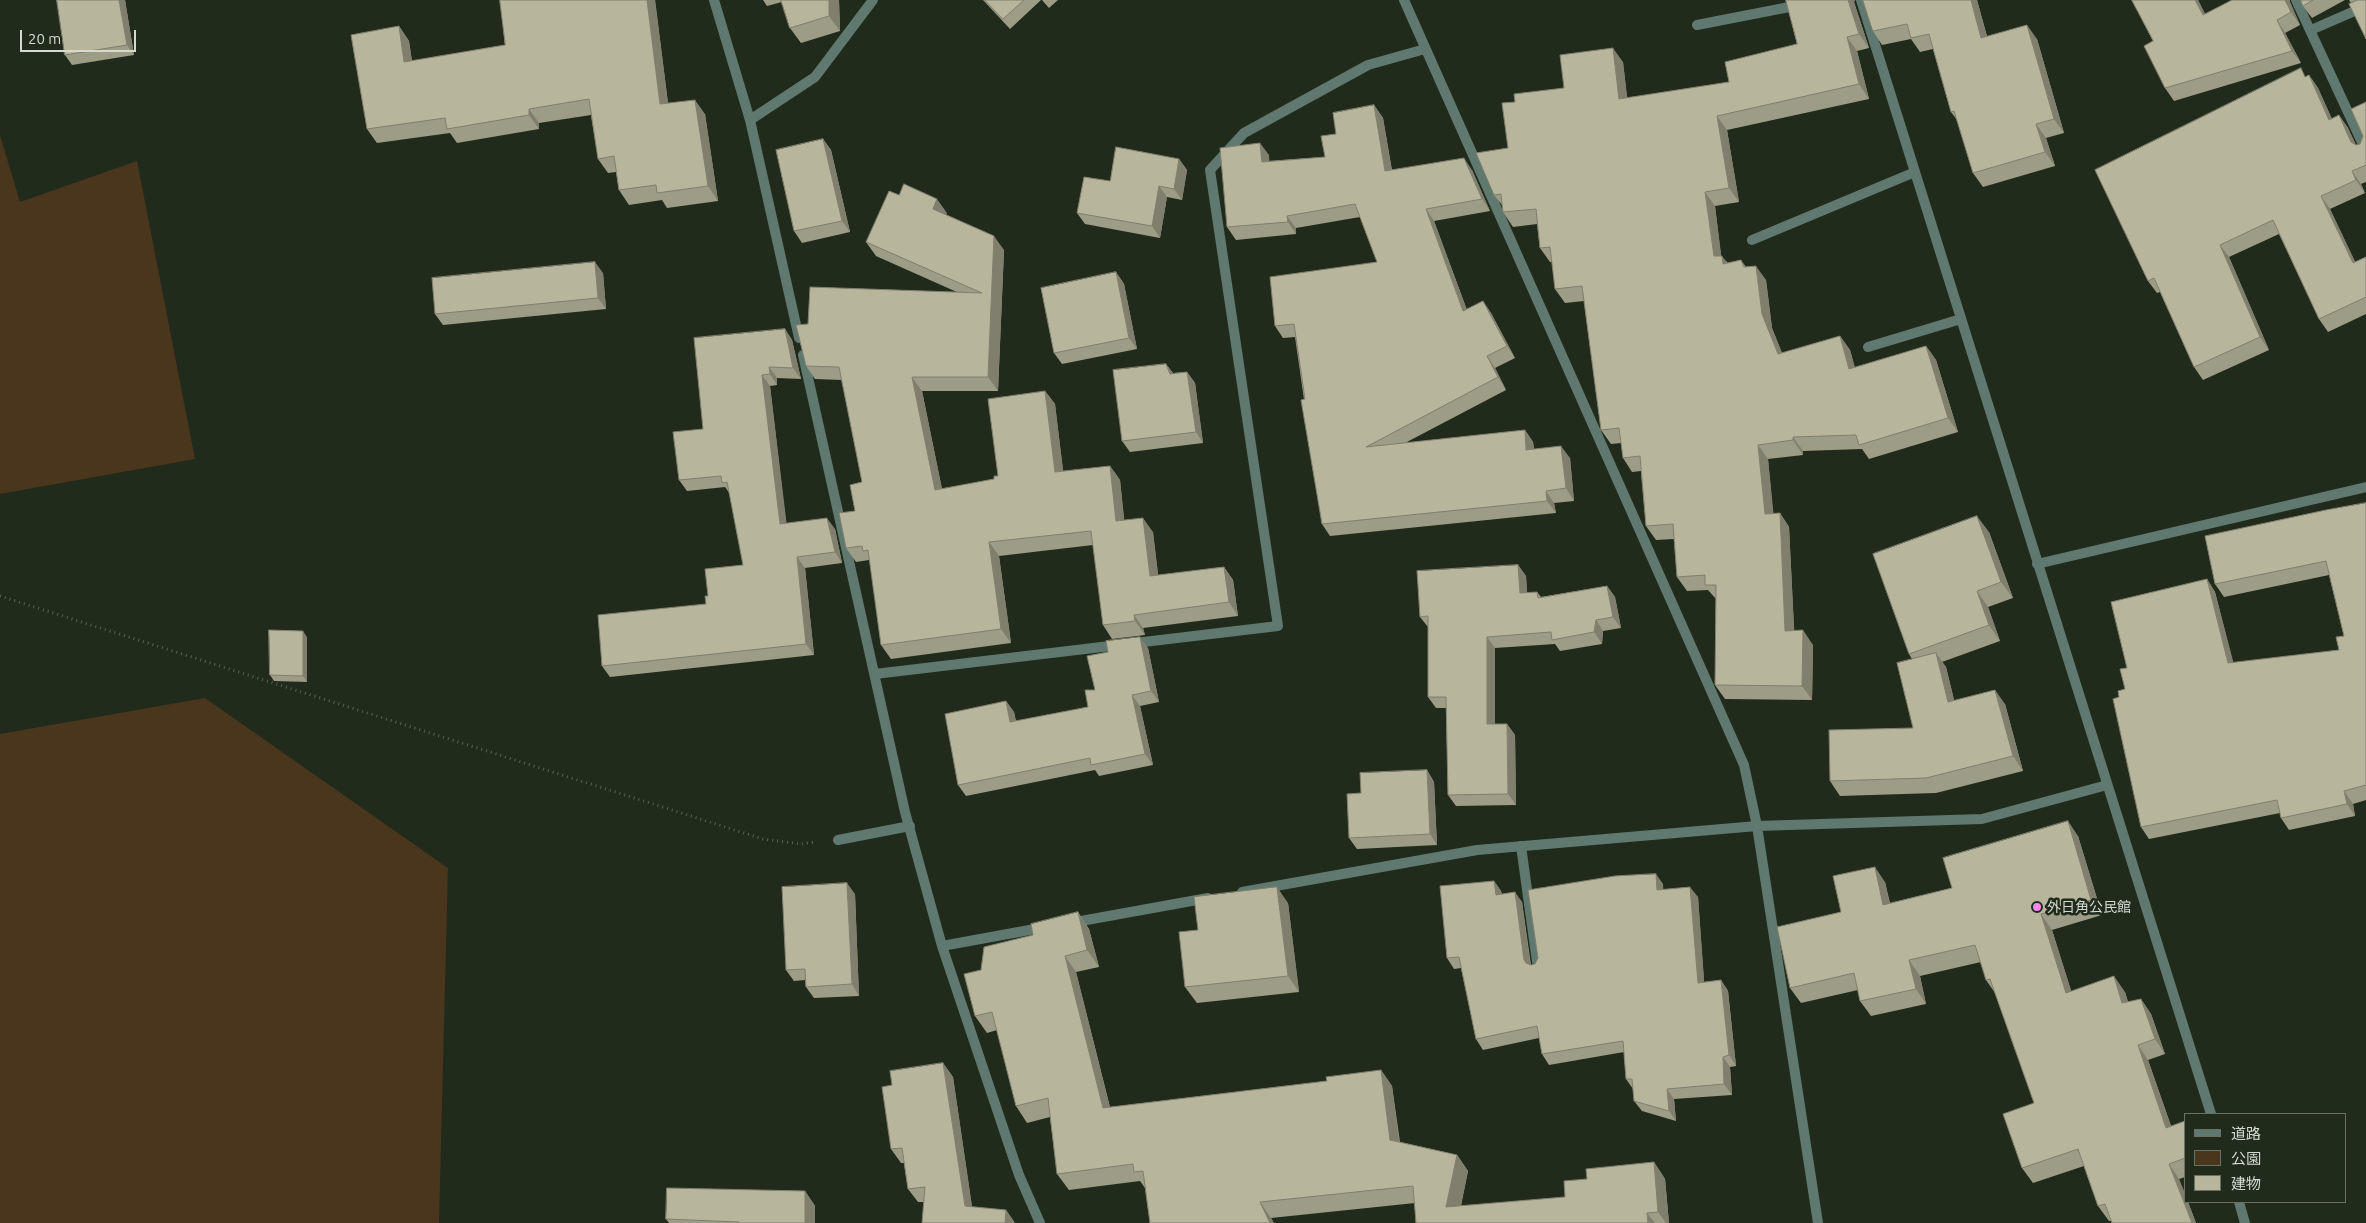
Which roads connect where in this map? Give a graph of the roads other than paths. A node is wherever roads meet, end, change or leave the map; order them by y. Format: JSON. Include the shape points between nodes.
{"nodes":[{"id":1,"x":714,"y":0,"type":"edge"},
{"id":2,"x":873,"y":0,"type":"edge"},
{"id":3,"x":1404,"y":0,"type":"edge"},
{"id":4,"x":1825,"y":0,"type":"edge"},
{"id":5,"x":1861,"y":0,"type":"edge"},
{"id":6,"x":2296,"y":0,"type":"edge"},
{"id":7,"x":2366,"y":6,"type":"edge"},
{"id":8,"x":1697,"y":25,"type":"dead end"},
{"id":9,"x":2311,"y":30,"type":"junction"},
{"id":10,"x":1425,"y":49,"type":"junction"},
{"id":11,"x":750,"y":120,"type":"junction"},
{"id":12,"x":2366,"y":151,"type":"edge"},
{"id":13,"x":1915,"y":172,"type":"junction"},
{"id":14,"x":1752,"y":240,"type":"dead end"},
{"id":15,"x":1960,"y":319,"type":"junction"},
{"id":16,"x":1868,"y":347,"type":"dead end"},
{"id":17,"x":2366,"y":487,"type":"edge"},
{"id":18,"x":2037,"y":564,"type":"junction"},
{"id":19,"x":875,"y":674,"type":"junction"},
{"id":20,"x":2107,"y":785,"type":"junction"},
{"id":21,"x":910,"y":826,"type":"junction"},
{"id":22,"x":1757,"y":826,"type":"junction"},
{"id":23,"x":838,"y":840,"type":"road end"},
{"id":24,"x":1521,"y":846,"type":"junction"},
{"id":25,"x":942,"y":946,"type":"junction"},
{"id":26,"x":1538,"y":969,"type":"edge"},
{"id":27,"x":2211,"y":1113,"type":"edge"},
{"id":28,"x":2239,"y":1203,"type":"edge"},
{"id":29,"x":1040,"y":1223,"type":"edge"},
{"id":30,"x":1818,"y":1223,"type":"edge"},
{"id":31,"x":2246,"y":1223,"type":"edge"}],
"edges":[{"from":1,"to":11,"type":"street"},
{"from":2,"to":11,"type":"street","via":[[816,78]]},
{"from":3,"to":10,"type":"street"},
{"from":4,"to":8,"type":"street"},
{"from":5,"to":13,"type":"street"},
{"from":6,"to":9,"type":"street"},
{"from":7,"to":9,"type":"street"},
{"from":9,"to":12,"type":"street"},
{"from":10,"to":19,"type":"street","via":[[1368,65],[1244,133],[1210,170],[1278,626]]},
{"from":10,"to":22,"type":"street","via":[[1744,765]]},
{"from":11,"to":19,"type":"street"},
{"from":13,"to":14,"type":"street"},
{"from":13,"to":15,"type":"street"},
{"from":15,"to":16,"type":"street"},
{"from":15,"to":18,"type":"street"},
{"from":17,"to":18,"type":"street"},
{"from":18,"to":20,"type":"street"},
{"from":19,"to":21,"type":"street"},
{"from":20,"to":22,"type":"street","via":[[1982,819]]},
{"from":20,"to":27,"type":"street"},
{"from":21,"to":23,"type":"street"},
{"from":21,"to":25,"type":"street"},
{"from":22,"to":24,"type":"street"},
{"from":22,"to":30,"type":"street"},
{"from":24,"to":25,"type":"street","via":[[1477,850]]},
{"from":24,"to":26,"type":"street"},
{"from":25,"to":29,"type":"street","via":[[1019,1175]]},
{"from":28,"to":31,"type":"street"}]}
